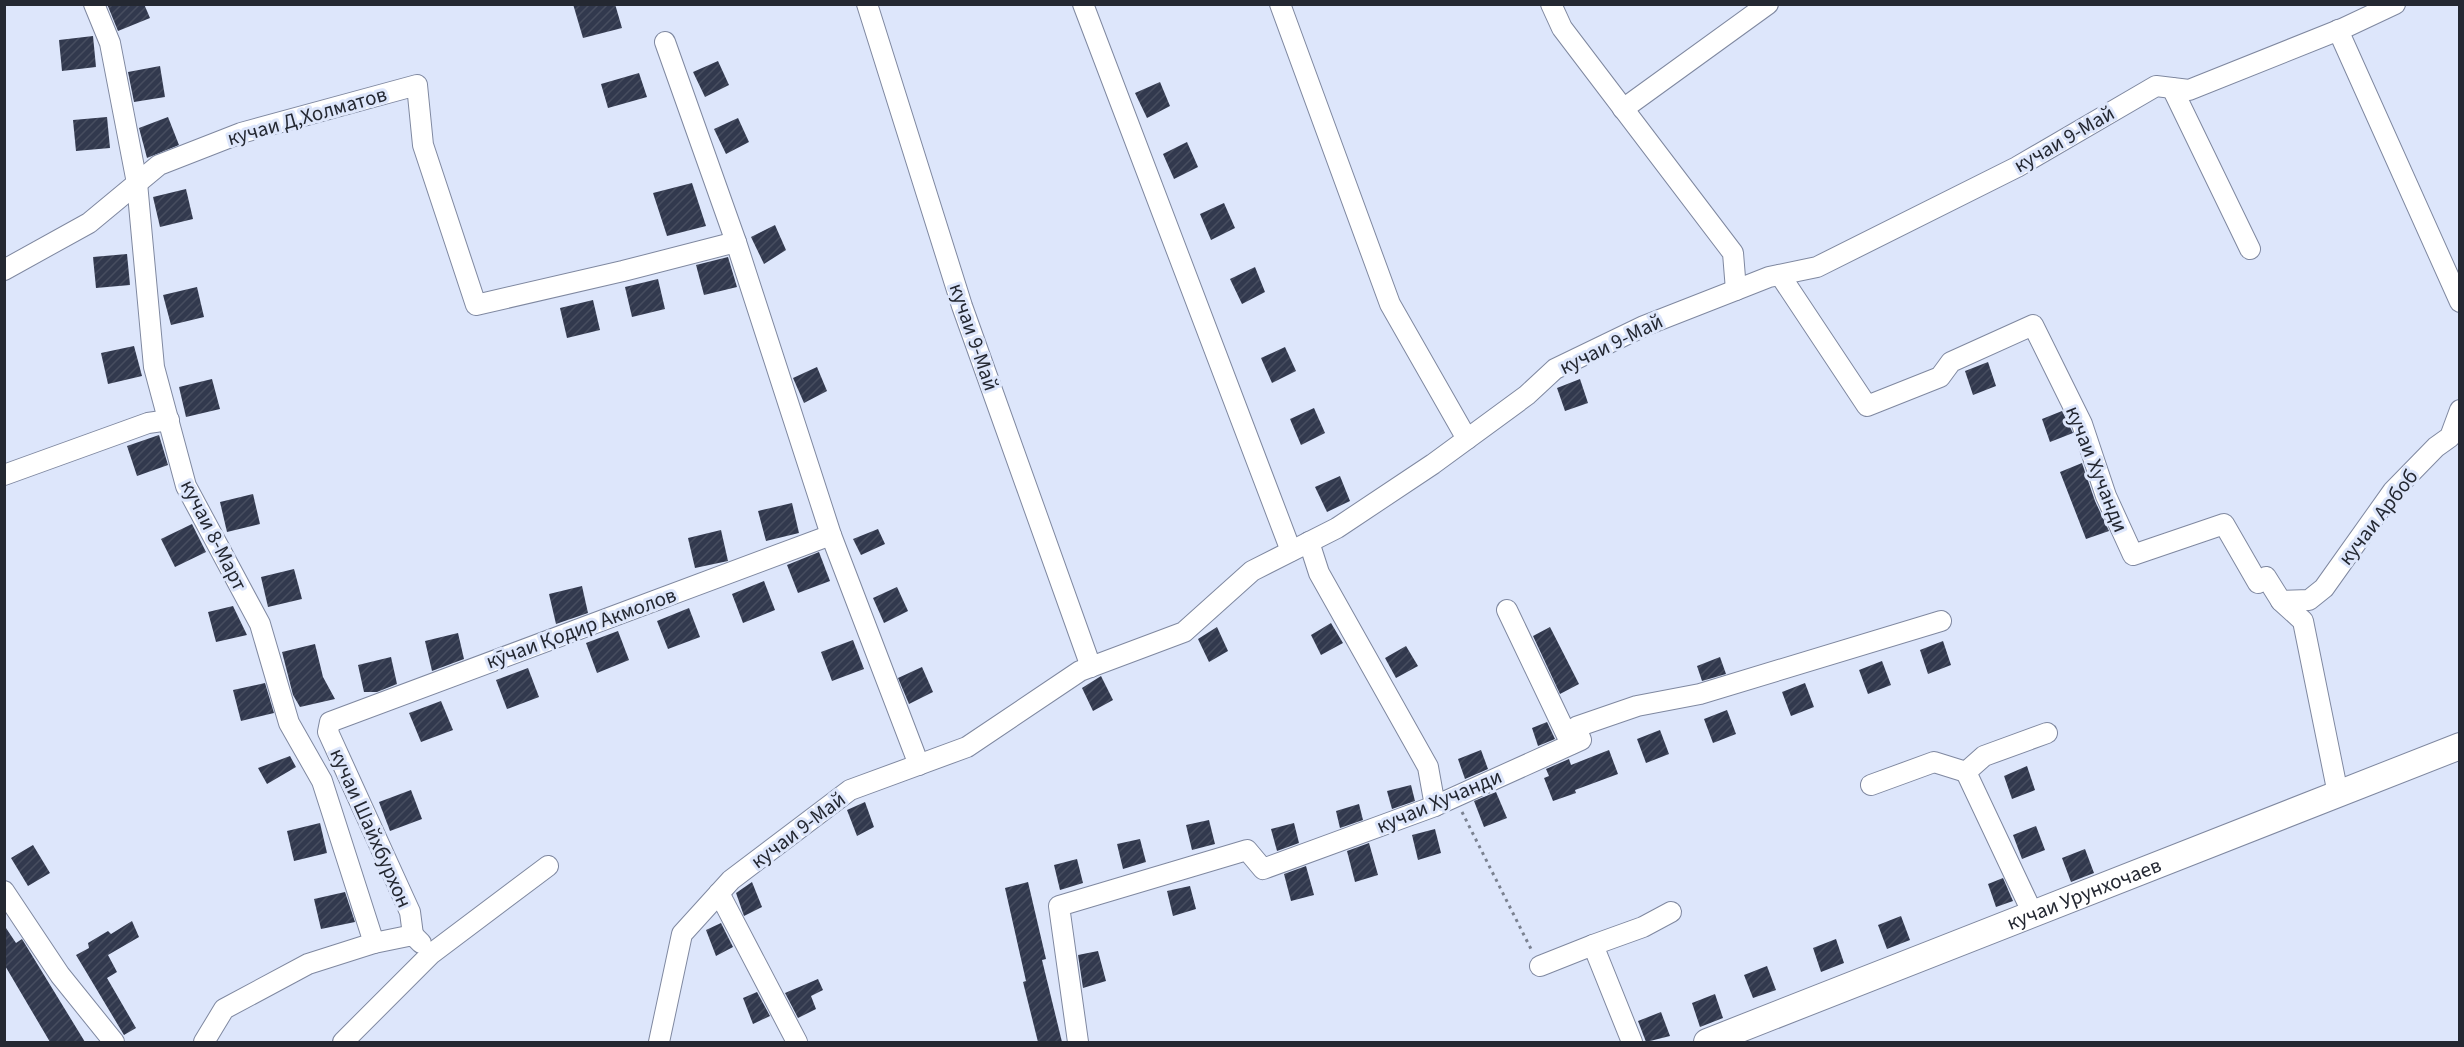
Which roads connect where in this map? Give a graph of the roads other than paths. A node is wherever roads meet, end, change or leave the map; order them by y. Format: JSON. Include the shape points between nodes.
{"nodes":[{"id":1,"x":94,"y":4,"type":"edge"},
{"id":2,"x":867,"y":4,"type":"edge"},
{"id":3,"x":1083,"y":4,"type":"edge"},
{"id":4,"x":1280,"y":4,"type":"edge"},
{"id":5,"x":1551,"y":4,"type":"edge"},
{"id":6,"x":1768,"y":4,"type":"edge"},
{"id":7,"x":2395,"y":4,"type":"edge"},
{"id":8,"x":2338,"y":30,"type":"junction"},
{"id":9,"x":665,"y":42,"type":"dead end"},
{"id":10,"x":2172,"y":88,"type":"junction"},
{"id":11,"x":1623,"y":109,"type":"junction"},
{"id":12,"x":137,"y":183,"type":"junction"},
{"id":13,"x":736,"y":242,"type":"junction"},
{"id":14,"x":2250,"y":249,"type":"dead end"},
{"id":15,"x":4,"y":270,"type":"edge"},
{"id":16,"x":1780,"y":275,"type":"junction"},
{"id":17,"x":1736,"y":290,"type":"junction"},
{"id":18,"x":2460,"y":302,"type":"edge"},
{"id":19,"x":2460,"y":410,"type":"edge"},
{"id":20,"x":169,"y":420,"type":"junction"},
{"id":21,"x":1467,"y":439,"type":"junction"},
{"id":22,"x":4,"y":475,"type":"edge"},
{"id":23,"x":831,"y":535,"type":"junction"},
{"id":24,"x":1309,"y":542,"type":"junction"},
{"id":25,"x":1291,"y":551,"type":"junction"},
{"id":26,"x":2281,"y":601,"type":"junction"},
{"id":27,"x":1507,"y":610,"type":"dead end"},
{"id":28,"x":1941,"y":621,"type":"dead end"},
{"id":29,"x":1092,"y":667,"type":"junction"},
{"id":30,"x":330,"y":722,"type":"joint"},
{"id":31,"x":2047,"y":733,"type":"dead end"},
{"id":32,"x":1571,"y":744,"type":"junction"},
{"id":33,"x":2460,"y":746,"type":"edge"},
{"id":34,"x":919,"y":765,"type":"junction"},
{"id":35,"x":1966,"y":772,"type":"junction"},
{"id":36,"x":1870,"y":785,"type":"dead end"},
{"id":37,"x":2338,"y":794,"type":"junction"},
{"id":38,"x":1435,"y":806,"type":"junction"},
{"id":39,"x":548,"y":866,"type":"dead end"},
{"id":40,"x":4,"y":891,"type":"edge"},
{"id":41,"x":719,"y":893,"type":"junction"},
{"id":42,"x":1671,"y":912,"type":"dead end"},
{"id":43,"x":2032,"y":914,"type":"junction"},
{"id":44,"x":412,"y":935,"type":"junction"},
{"id":45,"x":374,"y":943,"type":"junction"},
{"id":46,"x":1593,"y":945,"type":"junction"},
{"id":47,"x":431,"y":954,"type":"junction"},
{"id":48,"x":1540,"y":966,"type":"road end"},
{"id":49,"x":114,"y":1042,"type":"edge"},
{"id":50,"x":204,"y":1042,"type":"edge"},
{"id":51,"x":343,"y":1042,"type":"edge"},
{"id":52,"x":659,"y":1042,"type":"edge"},
{"id":53,"x":797,"y":1042,"type":"edge"},
{"id":54,"x":1078,"y":1042,"type":"edge"},
{"id":55,"x":1632,"y":1042,"type":"edge"},
{"id":56,"x":1707,"y":1042,"type":"edge"}],
"edges":[{"from":1,"to":12,"type":"street","name":"кучаи 8-Март","via":[[110,43]]},
{"from":2,"to":29,"type":"street","name":"кучаи 9-Май","via":[[962,306]]},
{"from":3,"to":25,"type":"street"},
{"from":4,"to":21,"type":"street","via":[[1390,304]]},
{"from":5,"to":11,"type":"street","via":[[1562,28]]},
{"from":6,"to":11,"type":"street"},
{"from":7,"to":8,"type":"street","name":"кучаи 9-Май"},
{"from":8,"to":10,"type":"street","name":"кучаи 9-Май","via":[[2189,90]]},
{"from":8,"to":18,"type":"street"},
{"from":9,"to":13,"type":"street"},
{"from":10,"to":14,"type":"street"},
{"from":10,"to":16,"type":"street","name":"кучаи 9-Май","via":[[2156,86],[2017,167],[1817,267]]},
{"from":11,"to":17,"type":"street","via":[[1733,253]]},
{"from":12,"to":13,"type":"street","name":"кучаи Д,Холматов","via":[[159,165],[241,134],[417,85],[423,145],[476,305]]},
{"from":12,"to":15,"type":"street","name":"кучаи Д,Холматов","via":[[89,223]]},
{"from":12,"to":20,"type":"street","name":"кучаи 8-Март","via":[[154,367]]},
{"from":13,"to":23,"type":"street"},
{"from":16,"to":17,"type":"street","name":"кучаи 9-Май"},
{"from":16,"to":26,"type":"street","name":"кучаи Хучанди","via":[[1867,406],[1940,376],[1951,362],[2033,325],[2082,424],[2106,496],[2133,555],[2224,524],[2258,583],[2266,577]]},
{"from":17,"to":21,"type":"street","name":"кучаи 9-Май","via":[[1644,326],[1555,369]]},
{"from":19,"to":26,"type":"street","name":"кучаи Арбоб","via":[[2450,437],[2393,491],[2324,588],[2309,600]]},
{"from":20,"to":22,"type":"street","via":[[148,423]]},
{"from":20,"to":45,"type":"street","name":"кучаи 8-Март","via":[[186,486],[260,624],[289,723],[322,781]]},
{"from":21,"to":24,"type":"street","name":"кучаи 9-Май","via":[[1337,528]]},
{"from":23,"to":30,"type":"street","name":"кӯчаи Қодир Акмолов"},
{"from":23,"to":34,"type":"street"},
{"from":24,"to":25,"type":"street","name":"кучаи 9-Май"},
{"from":24,"to":38,"type":"street","via":[[1319,573],[1428,766]]},
{"from":25,"to":29,"type":"street","name":"кучаи 9-Май","via":[[1251,572],[1184,632]]},
{"from":26,"to":37,"type":"street","name":"кучаи Хучанди","via":[[2303,621]]},
{"from":27,"to":32,"type":"street"},
{"from":28,"to":32,"type":"street","via":[[1700,694],[1637,706],[1576,727],[1581,740]]},
{"from":29,"to":34,"type":"street","name":"кучаи 9-Май","via":[[1080,671],[966,747]]},
{"from":30,"to":44,"type":"street","name":"кучаи Шайхбурхон","via":[[328,732],[410,912]]},
{"from":31,"to":35,"type":"street","via":[[1984,756]]},
{"from":32,"to":38,"type":"street","name":"кучаи Хучанди"},
{"from":33,"to":37,"type":"street","name":"кучаи Урунхочаев"},
{"from":34,"to":41,"type":"street","name":"кучаи 9-Май","via":[[850,790]]},
{"from":35,"to":36,"type":"street","via":[[1934,762]]},
{"from":35,"to":43,"type":"street"},
{"from":37,"to":43,"type":"street","name":"кучаи Урунхочаев"},
{"from":38,"to":54,"type":"street","name":"кучаи Хучанди","via":[[1263,868],[1247,850],[1059,906]]},
{"from":39,"to":47,"type":"street"},
{"from":40,"to":49,"type":"street","via":[[60,975]]},
{"from":41,"to":52,"type":"street","name":"кучаи 9-Май","via":[[682,934]]},
{"from":41,"to":53,"type":"street"},
{"from":42,"to":46,"type":"street"},
{"from":43,"to":56,"type":"street","name":"кучаи Урунхочаев"},
{"from":44,"to":45,"type":"street"},
{"from":44,"to":47,"type":"street"},
{"from":45,"to":50,"type":"street","via":[[308,964],[224,1009]]},
{"from":46,"to":48,"type":"street"},
{"from":46,"to":55,"type":"street"},
{"from":47,"to":51,"type":"street"}]}
